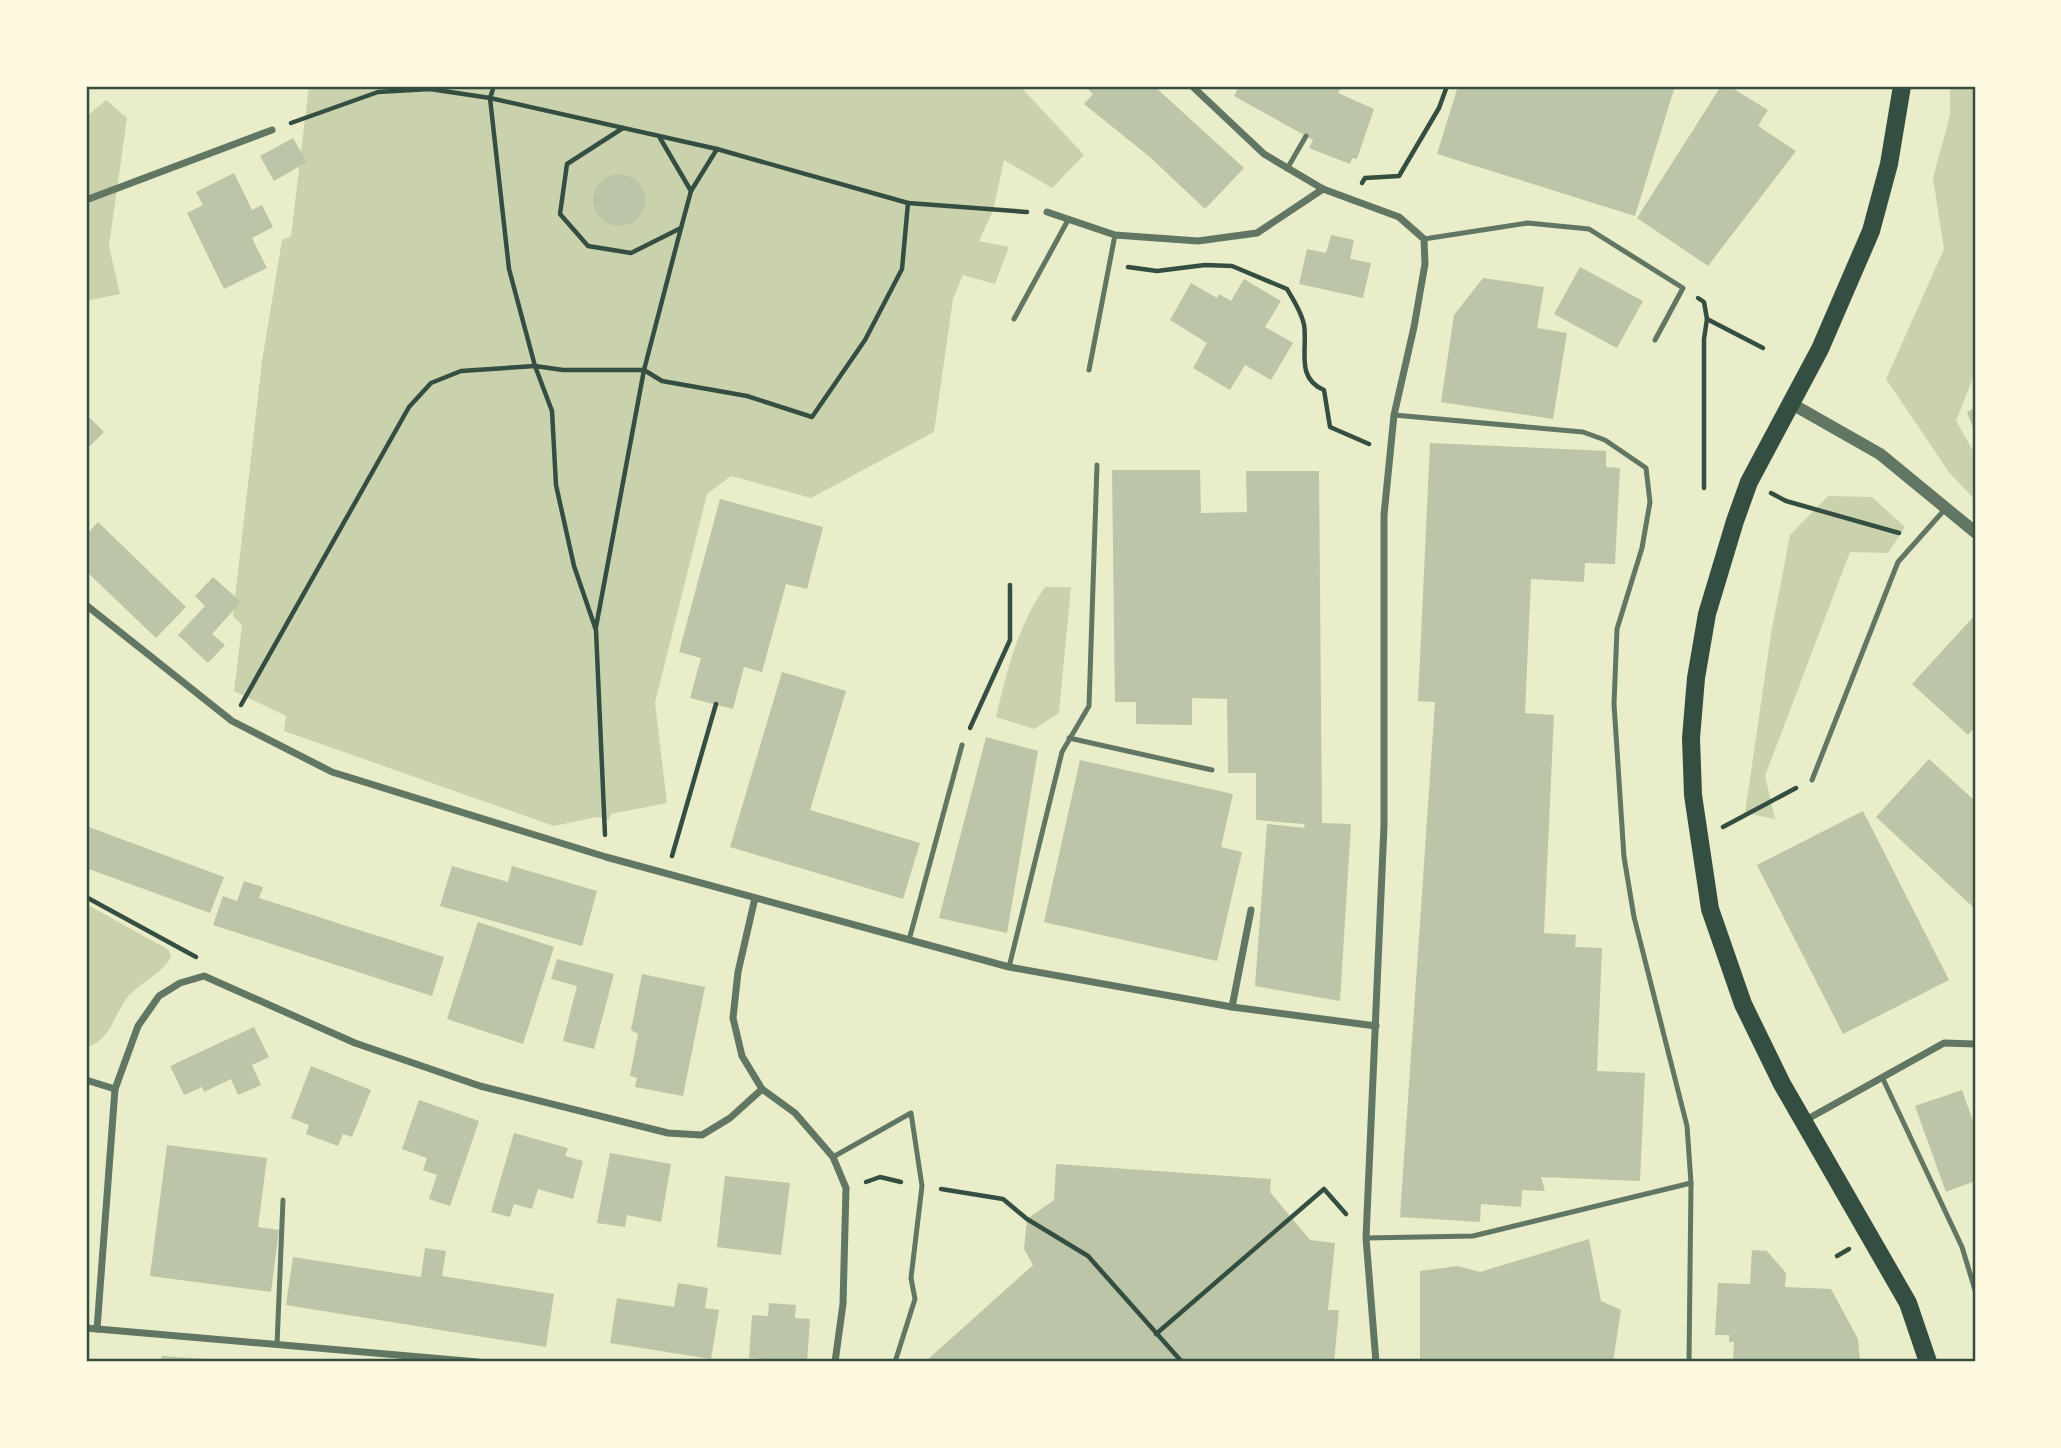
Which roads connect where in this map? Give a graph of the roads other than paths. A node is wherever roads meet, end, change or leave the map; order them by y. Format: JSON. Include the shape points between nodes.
{"nodes":[{"id":1,"x":1192,"y":86,"type":"edge"},
{"id":2,"x":1902,"y":86,"type":"edge"},
{"id":3,"x":272,"y":130,"type":"road end"},
{"id":4,"x":1307,"y":136,"type":"dead end"},
{"id":5,"x":1287,"y":169,"type":"junction"},
{"id":6,"x":1323,"y":189,"type":"junction"},
{"id":7,"x":86,"y":200,"type":"edge"},
{"id":8,"x":1047,"y":212,"type":"road end"},
{"id":9,"x":1068,"y":220,"type":"junction"},
{"id":10,"x":1115,"y":235,"type":"junction"},
{"id":11,"x":1424,"y":239,"type":"junction"},
{"id":12,"x":1014,"y":319,"type":"dead end"},
{"id":13,"x":1655,"y":340,"type":"dead end"},
{"id":14,"x":1089,"y":370,"type":"dead end"},
{"id":15,"x":1792,"y":404,"type":"junction"},
{"id":16,"x":1394,"y":415,"type":"junction"},
{"id":17,"x":1097,"y":465,"type":"dead end"},
{"id":18,"x":1946,"y":508,"type":"junction"},
{"id":19,"x":1975,"y":532,"type":"edge"},
{"id":20,"x":86,"y":605,"type":"edge"},
{"id":21,"x":1069,"y":738,"type":"junction"},
{"id":22,"x":962,"y":745,"type":"road end"},
{"id":23,"x":1212,"y":770,"type":"dead end"},
{"id":24,"x":1812,"y":780,"type":"road end"},
{"id":25,"x":755,"y":898,"type":"junction"},
{"id":26,"x":1251,"y":910,"type":"dead end"},
{"id":27,"x":909,"y":940,"type":"junction"},
{"id":28,"x":1009,"y":967,"type":"junction"},
{"id":29,"x":1232,"y":1007,"type":"junction"},
{"id":30,"x":1376,"y":1026,"type":"junction"},
{"id":31,"x":1975,"y":1044,"type":"edge"},
{"id":32,"x":1883,"y":1079,"type":"junction"},
{"id":33,"x":86,"y":1080,"type":"edge"},
{"id":34,"x":114,"y":1089,"type":"junction"},
{"id":35,"x":762,"y":1089,"type":"junction"},
{"id":36,"x":1803,"y":1121,"type":"junction"},
{"id":37,"x":833,"y":1157,"type":"junction"},
{"id":38,"x":1691,"y":1183,"type":"junction"},
{"id":39,"x":283,"y":1200,"type":"dead end"},
{"id":40,"x":1366,"y":1238,"type":"junction"},
{"id":41,"x":1975,"y":1290,"type":"edge"},
{"id":42,"x":86,"y":1328,"type":"edge"},
{"id":43,"x":97,"y":1329,"type":"junction"},
{"id":44,"x":277,"y":1345,"type":"junction"},
{"id":45,"x":478,"y":1362,"type":"edge"},
{"id":46,"x":835,"y":1362,"type":"edge"},
{"id":47,"x":895,"y":1362,"type":"edge"},
{"id":48,"x":1376,"y":1362,"type":"edge"},
{"id":49,"x":1689,"y":1362,"type":"edge"},
{"id":50,"x":1928,"y":1362,"type":"edge"}],
"edges":[{"from":1,"to":5,"type":"street","via":[[1264,154]]},
{"from":2,"to":15,"type":"main road","via":[[1889,164],[1871,231]]},
{"from":3,"to":7,"type":"street"},
{"from":4,"to":5,"type":"lane"},
{"from":5,"to":6,"type":"street"},
{"from":6,"to":10,"type":"street","via":[[1256,233],[1198,241]]},
{"from":6,"to":11,"type":"street","via":[[1399,216]]},
{"from":8,"to":9,"type":"street"},
{"from":9,"to":10,"type":"street"},
{"from":9,"to":12,"type":"lane"},
{"from":10,"to":14,"type":"lane"},
{"from":11,"to":13,"type":"lane","via":[[1528,223],[1589,229],[1683,288]]},
{"from":11,"to":16,"type":"street","via":[[1425,264]]},
{"from":15,"to":18,"type":"street","via":[[1880,454]]},
{"from":15,"to":36,"type":"main road","via":[[1749,482],[1707,614],[1691,738],[1693,795],[1710,909],[1743,1004]]},
{"from":16,"to":30,"type":"street","via":[[1384,515],[1384,826]]},
{"from":16,"to":38,"type":"lane","via":[[1583,432],[1605,440],[1646,468],[1650,502],[1642,548],[1617,629],[1614,704],[1624,857],[1634,917],[1686,1126]]},
{"from":17,"to":21,"type":"lane","via":[[1089,706]]},
{"from":18,"to":19,"type":"street"},
{"from":18,"to":24,"type":"lane","via":[[1898,562]]},
{"from":20,"to":25,"type":"street","via":[[232,721],[332,772]]},
{"from":21,"to":23,"type":"lane"},
{"from":21,"to":28,"type":"lane"},
{"from":22,"to":27,"type":"lane"},
{"from":25,"to":27,"type":"street"},
{"from":25,"to":35,"type":"street","via":[[733,1018],[742,1056]]},
{"from":26,"to":29,"type":"street"},
{"from":27,"to":28,"type":"street"},
{"from":28,"to":29,"type":"street"},
{"from":29,"to":30,"type":"street"},
{"from":30,"to":40,"type":"street"},
{"from":31,"to":32,"type":"street","via":[[1944,1043]]},
{"from":32,"to":36,"type":"street"},
{"from":32,"to":41,"type":"lane","via":[[1962,1247]]},
{"from":33,"to":34,"type":"street"},
{"from":34,"to":35,"type":"street","via":[[138,1026],[159,996],[204,976],[355,1043],[480,1086],[668,1133],[702,1135],[730,1118]]},
{"from":34,"to":43,"type":"street"},
{"from":35,"to":37,"type":"street","via":[[795,1113]]},
{"from":36,"to":50,"type":"main road","via":[[1908,1303]]},
{"from":37,"to":46,"type":"street","via":[[846,1188],[843,1304]]},
{"from":37,"to":47,"type":"lane","via":[[911,1113],[922,1186],[911,1278],[915,1299]]},
{"from":38,"to":40,"type":"lane","via":[[1473,1236]]},
{"from":38,"to":49,"type":"lane"},
{"from":39,"to":44,"type":"lane"},
{"from":40,"to":48,"type":"street"},
{"from":42,"to":43,"type":"street"},
{"from":43,"to":44,"type":"street"},
{"from":44,"to":45,"type":"street"}]}
